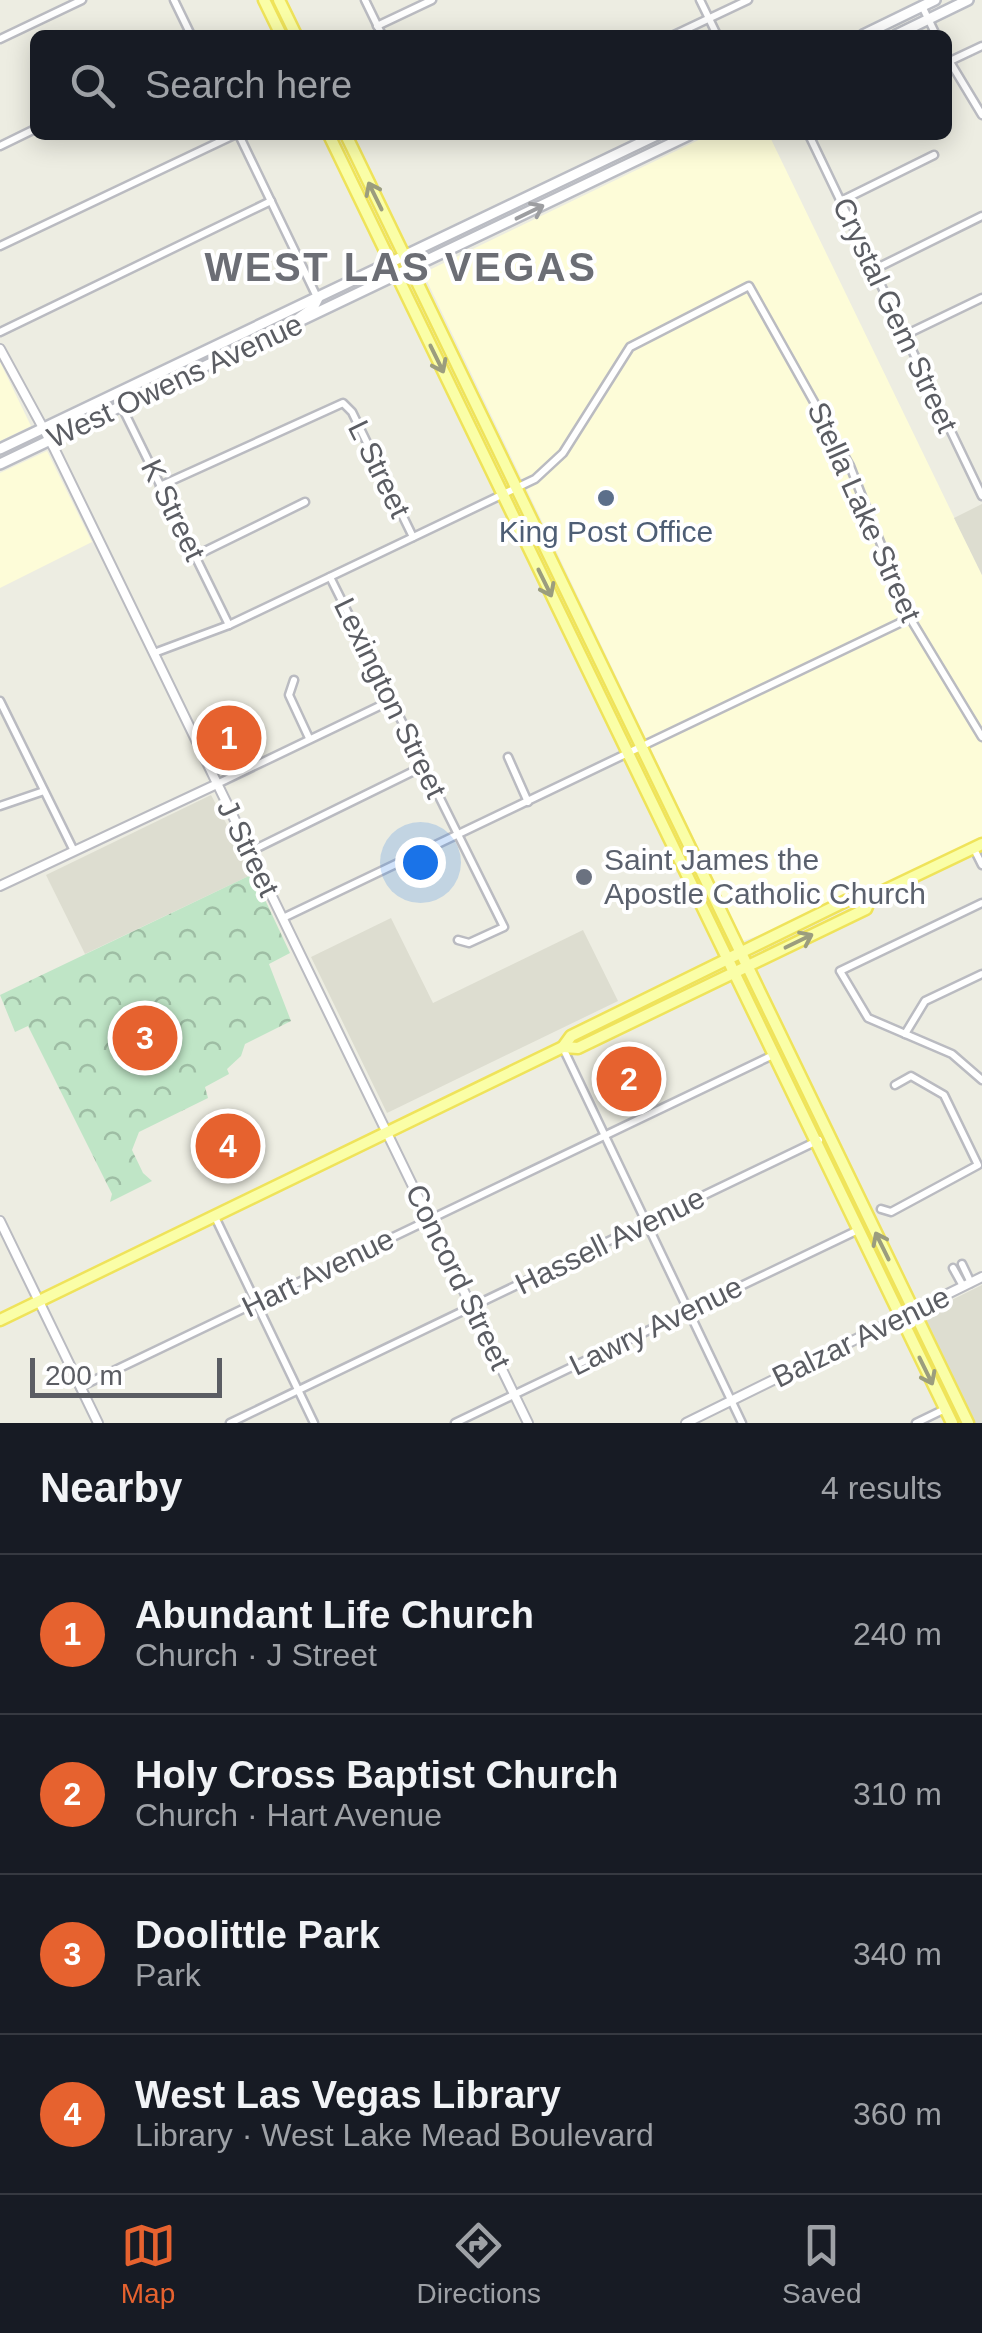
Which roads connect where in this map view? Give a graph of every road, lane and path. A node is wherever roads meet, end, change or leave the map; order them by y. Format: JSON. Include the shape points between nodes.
{"nodes":[{"id":1,"x":82,"y":0,"type":"edge"},
{"id":2,"x":174,"y":0,"type":"edge"},
{"id":3,"x":264,"y":0,"type":"edge"},
{"id":4,"x":280,"y":0,"type":"edge"},
{"id":5,"x":366,"y":0,"type":"edge"},
{"id":6,"x":432,"y":0,"type":"edge"},
{"id":7,"x":700,"y":0,"type":"edge"},
{"id":8,"x":748,"y":0,"type":"edge"},
{"id":9,"x":936,"y":0,"type":"edge"},
{"id":10,"x":968,"y":0,"type":"edge"},
{"id":11,"x":922,"y":6,"type":"junction"},
{"id":12,"x":709,"y":18,"type":"junction"},
{"id":13,"x":929,"y":19,"type":"junction"},
{"id":14,"x":378,"y":26,"type":"junction"},
{"id":15,"x":188,"y":30,"type":"edge"},
{"id":16,"x":279,"y":30,"type":"edge"},
{"id":17,"x":294,"y":30,"type":"edge"},
{"id":18,"x":380,"y":30,"type":"edge"},
{"id":19,"x":684,"y":30,"type":"edge"},
{"id":20,"x":715,"y":30,"type":"edge"},
{"id":21,"x":873,"y":30,"type":"edge"},
{"id":22,"x":906,"y":30,"type":"edge"},
{"id":23,"x":934,"y":30,"type":"edge"},
{"id":24,"x":0,"y":40,"type":"edge"},
{"id":25,"x":982,"y":46,"type":"edge"},
{"id":26,"x":952,"y":58,"type":"edge"},
{"id":27,"x":952,"y":66,"type":"edge"},
{"id":28,"x":982,"y":115,"type":"edge"},
{"id":29,"x":30,"y":131,"type":"edge"},
{"id":30,"x":226,"y":140,"type":"edge"},
{"id":31,"x":240,"y":140,"type":"edge"},
{"id":32,"x":332,"y":140,"type":"edge"},
{"id":33,"x":348,"y":140,"type":"edge"},
{"id":34,"x":647,"y":140,"type":"edge"},
{"id":35,"x":679,"y":140,"type":"edge"},
{"id":36,"x":811,"y":140,"type":"edge"},
{"id":37,"x":0,"y":146,"type":"edge"},
{"id":38,"x":934,"y":156,"type":"dead end"},
{"id":39,"x":841,"y":201,"type":"junction"},
{"id":40,"x":271,"y":202,"type":"junction"},
{"id":41,"x":982,"y":216,"type":"edge"},
{"id":42,"x":0,"y":246,"type":"edge"},
{"id":43,"x":398,"y":260,"type":"junction"},
{"id":44,"x":873,"y":270,"type":"junction"},
{"id":45,"x":404,"y":273,"type":"junction"},
{"id":46,"x":318,"y":298,"type":"junction"},
{"id":47,"x":982,"y":298,"type":"edge"},
{"id":48,"x":285,"y":329,"type":"junction"},
{"id":49,"x":0,"y":332,"type":"edge"},
{"id":50,"x":904,"y":336,"type":"junction"},
{"id":51,"x":0,"y":349,"type":"edge"},
{"id":52,"x":212,"y":349,"type":"junction"},
{"id":53,"x":218,"y":361,"type":"junction"},
{"id":54,"x":116,"y":395,"type":"junction"},
{"id":55,"x":122,"y":406,"type":"junction"},
{"id":56,"x":44,"y":429,"type":"junction"},
{"id":57,"x":50,"y":440,"type":"junction"},
{"id":58,"x":0,"y":449,"type":"edge"},
{"id":59,"x":0,"y":464,"type":"edge"},
{"id":60,"x":160,"y":486,"type":"junction"},
{"id":61,"x":516,"y":488,"type":"junction"},
{"id":62,"x":503,"y":495,"type":"junction"},
{"id":63,"x":982,"y":496,"type":"edge"},
{"id":64,"x":305,"y":502,"type":"dead end"},
{"id":65,"x":413,"y":537,"type":"junction"},
{"id":66,"x":195,"y":556,"type":"junction"},
{"id":67,"x":330,"y":576,"type":"junction"},
{"id":68,"x":910,"y":618,"type":"junction"},
{"id":69,"x":230,"y":625,"type":"junction"},
{"id":70,"x":154,"y":653,"type":"junction"},
{"id":71,"x":294,"y":680,"type":"dead end"},
{"id":72,"x":0,"y":701,"type":"edge"},
{"id":73,"x":390,"y":701,"type":"junction"},
{"id":74,"x":982,"y":737,"type":"edge"},
{"id":75,"x":308,"y":738,"type":"junction"},
{"id":76,"x":640,"y":750,"type":"junction"},
{"id":77,"x":628,"y":756,"type":"junction"},
{"id":78,"x":508,"y":757,"type":"dead end"},
{"id":79,"x":422,"y":767,"type":"junction"},
{"id":80,"x":217,"y":784,"type":"junction"},
{"id":81,"x":44,"y":791,"type":"junction"},
{"id":82,"x":528,"y":802,"type":"junction"},
{"id":83,"x":652,"y":805,"type":"junction"},
{"id":84,"x":0,"y":806,"type":"edge"},
{"id":85,"x":456,"y":832,"type":"junction"},
{"id":86,"x":683,"y":836,"type":"junction"},
{"id":87,"x":978,"y":846,"type":"edge"},
{"id":88,"x":74,"y":851,"type":"junction"},
{"id":89,"x":250,"y":851,"type":"junction"},
{"id":90,"x":982,"y":864,"type":"edge"},
{"id":91,"x":0,"y":886,"type":"edge"},
{"id":92,"x":871,"y":897,"type":"junction"},
{"id":93,"x":982,"y":903,"type":"edge"},
{"id":94,"x":282,"y":918,"type":"junction"},
{"id":95,"x":458,"y":940,"type":"dead end"},
{"id":96,"x":742,"y":953,"type":"junction"},
{"id":97,"x":727,"y":960,"type":"junction"},
{"id":98,"x":748,"y":966,"type":"junction"},
{"id":99,"x":733,"y":973,"type":"junction"},
{"id":100,"x":982,"y":974,"type":"edge"},
{"id":101,"x":633,"y":1006,"type":"junction"},
{"id":102,"x":614,"y":1031,"type":"junction"},
{"id":103,"x":905,"y":1034,"type":"junction"},
{"id":104,"x":563,"y":1047,"type":"junction"},
{"id":105,"x":773,"y":1056,"type":"junction"},
{"id":106,"x":982,"y":1080,"type":"edge"},
{"id":107,"x":803,"y":1082,"type":"junction"},
{"id":108,"x":895,"y":1085,"type":"dead end"},
{"id":109,"x":389,"y":1132,"type":"junction"},
{"id":110,"x":605,"y":1136,"type":"junction"},
{"id":111,"x":828,"y":1136,"type":"junction"},
{"id":112,"x":815,"y":1142,"type":"junction"},
{"id":113,"x":881,"y":1210,"type":"dead end"},
{"id":114,"x":215,"y":1216,"type":"junction"},
{"id":115,"x":431,"y":1219,"type":"junction"},
{"id":116,"x":0,"y":1221,"type":"edge"},
{"id":117,"x":647,"y":1223,"type":"junction"},
{"id":118,"x":858,"y":1230,"type":"junction"},
{"id":119,"x":962,"y":1264,"type":"dead end"},
{"id":120,"x":954,"y":1268,"type":"dead end"},
{"id":121,"x":982,"y":1277,"type":"edge"},
{"id":122,"x":967,"y":1284,"type":"junction"},
{"id":123,"x":39,"y":1301,"type":"junction"},
{"id":124,"x":256,"y":1303,"type":"junction"},
{"id":125,"x":472,"y":1307,"type":"junction"},
{"id":126,"x":689,"y":1311,"type":"junction"},
{"id":127,"x":913,"y":1312,"type":"junction"},
{"id":128,"x":900,"y":1318,"type":"junction"},
{"id":129,"x":0,"y":1320,"type":"edge"},
{"id":130,"x":80,"y":1387,"type":"junction"},
{"id":131,"x":298,"y":1390,"type":"junction"},
{"id":132,"x":514,"y":1394,"type":"junction"},
{"id":133,"x":732,"y":1401,"type":"junction"},
{"id":134,"x":945,"y":1409,"type":"junction"},
{"id":135,"x":98,"y":1423,"type":"edge"},
{"id":136,"x":230,"y":1423,"type":"edge"},
{"id":137,"x":314,"y":1423,"type":"edge"},
{"id":138,"x":455,"y":1423,"type":"edge"},
{"id":139,"x":528,"y":1423,"type":"edge"},
{"id":140,"x":686,"y":1423,"type":"edge"},
{"id":141,"x":742,"y":1423,"type":"edge"},
{"id":142,"x":916,"y":1423,"type":"edge"},
{"id":143,"x":952,"y":1423,"type":"edge"},
{"id":144,"x":968,"y":1423,"type":"edge"}],
"edges":[{"from":1,"to":24,"type":"street"},
{"from":2,"to":15,"type":"street"},
{"from":3,"to":16,"type":"main road"},
{"from":4,"to":17,"type":"main road"},
{"from":5,"to":14,"type":"street"},
{"from":6,"to":14,"type":"street"},
{"from":7,"to":12,"type":"street"},
{"from":8,"to":12,"type":"street"},
{"from":9,"to":11,"type":"main road"},
{"from":10,"to":13,"type":"main road"},
{"from":11,"to":13,"type":"street"},
{"from":11,"to":21,"type":"main road"},
{"from":12,"to":19,"type":"street"},
{"from":12,"to":20,"type":"street"},
{"from":13,"to":22,"type":"main road"},
{"from":13,"to":23,"type":"street"},
{"from":14,"to":18,"type":"street"},
{"from":25,"to":26,"type":"street"},
{"from":27,"to":28,"type":"street"},
{"from":29,"to":37,"type":"street"},
{"from":30,"to":42,"type":"street"},
{"from":31,"to":40,"type":"street"},
{"from":32,"to":43,"type":"main road"},
{"from":43,"to":33,"type":"main road","one_way":true},
{"from":34,"to":43,"type":"main road","name":"West Owens Avenue"},
{"from":45,"to":35,"type":"main road","name":"West Owens Avenue","one_way":true},
{"from":36,"to":39,"type":"street","name":"Crystal Gem Street"},
{"from":38,"to":39,"type":"street"},
{"from":39,"to":44,"type":"street","name":"Crystal Gem Street"},
{"from":40,"to":46,"type":"street"},
{"from":40,"to":49,"type":"street"},
{"from":41,"to":44,"type":"street"},
{"from":43,"to":45,"type":"main road"},
{"from":43,"to":46,"type":"main road","name":"West Owens Avenue"},
{"from":44,"to":50,"type":"street","name":"Crystal Gem Street"},
{"from":45,"to":48,"type":"main road","name":"West Owens Avenue"},
{"from":45,"to":61,"type":"main road"},
{"from":45,"to":62,"type":"main road","one_way":true},
{"from":46,"to":48,"type":"main road"},
{"from":46,"to":52,"type":"main road","name":"West Owens Avenue"},
{"from":47,"to":50,"type":"street"},
{"from":48,"to":53,"type":"main road","name":"West Owens Avenue"},
{"from":50,"to":63,"type":"street","name":"Crystal Gem Street"},
{"from":51,"to":56,"type":"street","name":"J Street"},
{"from":52,"to":53,"type":"main road"},
{"from":52,"to":54,"type":"main road","name":"West Owens Avenue"},
{"from":53,"to":55,"type":"main road","name":"West Owens Avenue"},
{"from":54,"to":55,"type":"street","name":"K Street"},
{"from":54,"to":56,"type":"main road","name":"West Owens Avenue"},
{"from":55,"to":57,"type":"main road","name":"West Owens Avenue"},
{"from":55,"to":60,"type":"street","name":"K Street"},
{"from":56,"to":57,"type":"street","name":"J Street"},
{"from":56,"to":58,"type":"main road","name":"West Owens Avenue"},
{"from":57,"to":59,"type":"main road","name":"West Owens Avenue"},
{"from":57,"to":70,"type":"street","name":"J Street"},
{"from":60,"to":65,"type":"street","name":"L Street","via":[[342,403]]},
{"from":60,"to":66,"type":"street","name":"K Street"},
{"from":61,"to":62,"type":"street"},
{"from":61,"to":68,"type":"street","name":"Stella Lake Street","via":[[562,453],[630,348],[749,286],[850,466]]},
{"from":61,"to":76,"type":"main road"},
{"from":62,"to":65,"type":"street"},
{"from":62,"to":77,"type":"main road","one_way":true},
{"from":64,"to":66,"type":"street"},
{"from":65,"to":67,"type":"street"},
{"from":66,"to":69,"type":"street","name":"K Street"},
{"from":67,"to":69,"type":"street"},
{"from":67,"to":73,"type":"street","name":"Lexington Street"},
{"from":68,"to":74,"type":"street","name":"Stella Lake Street"},
{"from":68,"to":76,"type":"street"},
{"from":69,"to":70,"type":"street"},
{"from":70,"to":80,"type":"street","name":"J Street"},
{"from":71,"to":75,"type":"street","via":[[289,695]]},
{"from":72,"to":81,"type":"street"},
{"from":73,"to":75,"type":"street"},
{"from":73,"to":79,"type":"street","name":"Lexington Street"},
{"from":75,"to":80,"type":"street"},
{"from":76,"to":77,"type":"street"},
{"from":76,"to":86,"type":"main road"},
{"from":77,"to":82,"type":"street"},
{"from":77,"to":83,"type":"main road"},
{"from":78,"to":82,"type":"street"},
{"from":79,"to":85,"type":"street","name":"Lexington Street"},
{"from":79,"to":89,"type":"street"},
{"from":80,"to":88,"type":"street"},
{"from":80,"to":89,"type":"street","name":"J Street"},
{"from":81,"to":84,"type":"street"},
{"from":81,"to":88,"type":"street"},
{"from":82,"to":85,"type":"street"},
{"from":83,"to":86,"type":"main road"},
{"from":83,"to":97,"type":"main road"},
{"from":85,"to":94,"type":"street"},
{"from":85,"to":95,"type":"street","name":"Lexington Street","via":[[504,927],[470,943]]},
{"from":86,"to":96,"type":"main road"},
{"from":87,"to":90,"type":"street"},
{"from":87,"to":92,"type":"main road"},
{"from":88,"to":91,"type":"street"},
{"from":89,"to":94,"type":"street","name":"J Street"},
{"from":92,"to":96,"type":"main road","via":[[858,895]]},
{"from":98,"to":92,"type":"main road","one_way":true,"via":[[866,909]]},
{"from":93,"to":103,"type":"street","via":[[840,970],[861,1012]]},
{"from":94,"to":109,"type":"street","name":"J Street"},
{"from":96,"to":97,"type":"main road"},
{"from":96,"to":98,"type":"main road"},
{"from":97,"to":99,"type":"main road"},
{"from":97,"to":101,"type":"main road"},
{"from":98,"to":99,"type":"main road"},
{"from":98,"to":107,"type":"main road"},
{"from":99,"to":102,"type":"main road"},
{"from":99,"to":105,"type":"main road"},
{"from":100,"to":103,"type":"street","via":[[925,1002]]},
{"from":101,"to":102,"type":"main road"},
{"from":101,"to":104,"type":"main road","via":[[571,1036]]},
{"from":102,"to":104,"type":"main road","via":[[578,1048]]},
{"from":103,"to":106,"type":"street","via":[[952,1054]]},
{"from":104,"to":109,"type":"main road"},
{"from":104,"to":110,"type":"street"},
{"from":105,"to":107,"type":"main road"},
{"from":105,"to":110,"type":"street","name":"Hart Avenue"},
{"from":105,"to":112,"type":"main road"},
{"from":107,"to":111,"type":"main road"},
{"from":108,"to":113,"type":"street","via":[[911,1076],[944,1094],[978,1165],[891,1212]]},
{"from":109,"to":114,"type":"main road"},
{"from":109,"to":115,"type":"street","name":"Concord Street"},
{"from":110,"to":115,"type":"street","name":"Hart Avenue"},
{"from":110,"to":117,"type":"street"},
{"from":111,"to":112,"type":"street","name":"Hassell Avenue"},
{"from":127,"to":111,"type":"main road","one_way":true},
{"from":112,"to":117,"type":"street","name":"Hassell Avenue"},
{"from":112,"to":118,"type":"main road"},
{"from":114,"to":123,"type":"main road"},
{"from":114,"to":124,"type":"street"},
{"from":115,"to":124,"type":"street","name":"Hart Avenue"},
{"from":115,"to":125,"type":"street","name":"Concord Street"},
{"from":116,"to":123,"type":"street"},
{"from":117,"to":125,"type":"street","name":"Hassell Avenue"},
{"from":117,"to":126,"type":"street"},
{"from":118,"to":126,"type":"street","name":"Lawry Avenue"},
{"from":118,"to":128,"type":"main road"},
{"from":119,"to":122,"type":"street"},
{"from":120,"to":122,"type":"street"},
{"from":121,"to":122,"type":"street","name":"Balzar Avenue"},
{"from":122,"to":127,"type":"street","name":"Balzar Avenue"},
{"from":123,"to":129,"type":"main road"},
{"from":123,"to":130,"type":"street"},
{"from":124,"to":130,"type":"street","name":"Hart Avenue"},
{"from":124,"to":131,"type":"street"},
{"from":125,"to":131,"type":"street","name":"Hassell Avenue"},
{"from":125,"to":132,"type":"street","name":"Concord Street"},
{"from":126,"to":132,"type":"street","name":"Lawry Avenue"},
{"from":126,"to":133,"type":"street"},
{"from":127,"to":128,"type":"street","name":"Balzar Avenue"},
{"from":127,"to":144,"type":"main road"},
{"from":128,"to":133,"type":"street","name":"Balzar Avenue"},
{"from":128,"to":134,"type":"main road","one_way":true},
{"from":130,"to":135,"type":"street"},
{"from":131,"to":136,"type":"street","name":"Hassell Avenue"},
{"from":131,"to":137,"type":"street"},
{"from":132,"to":138,"type":"street","name":"Lawry Avenue"},
{"from":132,"to":139,"type":"street","name":"Concord Street"},
{"from":133,"to":140,"type":"street","name":"Balzar Avenue"},
{"from":133,"to":141,"type":"street"},
{"from":134,"to":142,"type":"street"},
{"from":134,"to":143,"type":"main road"}]}
